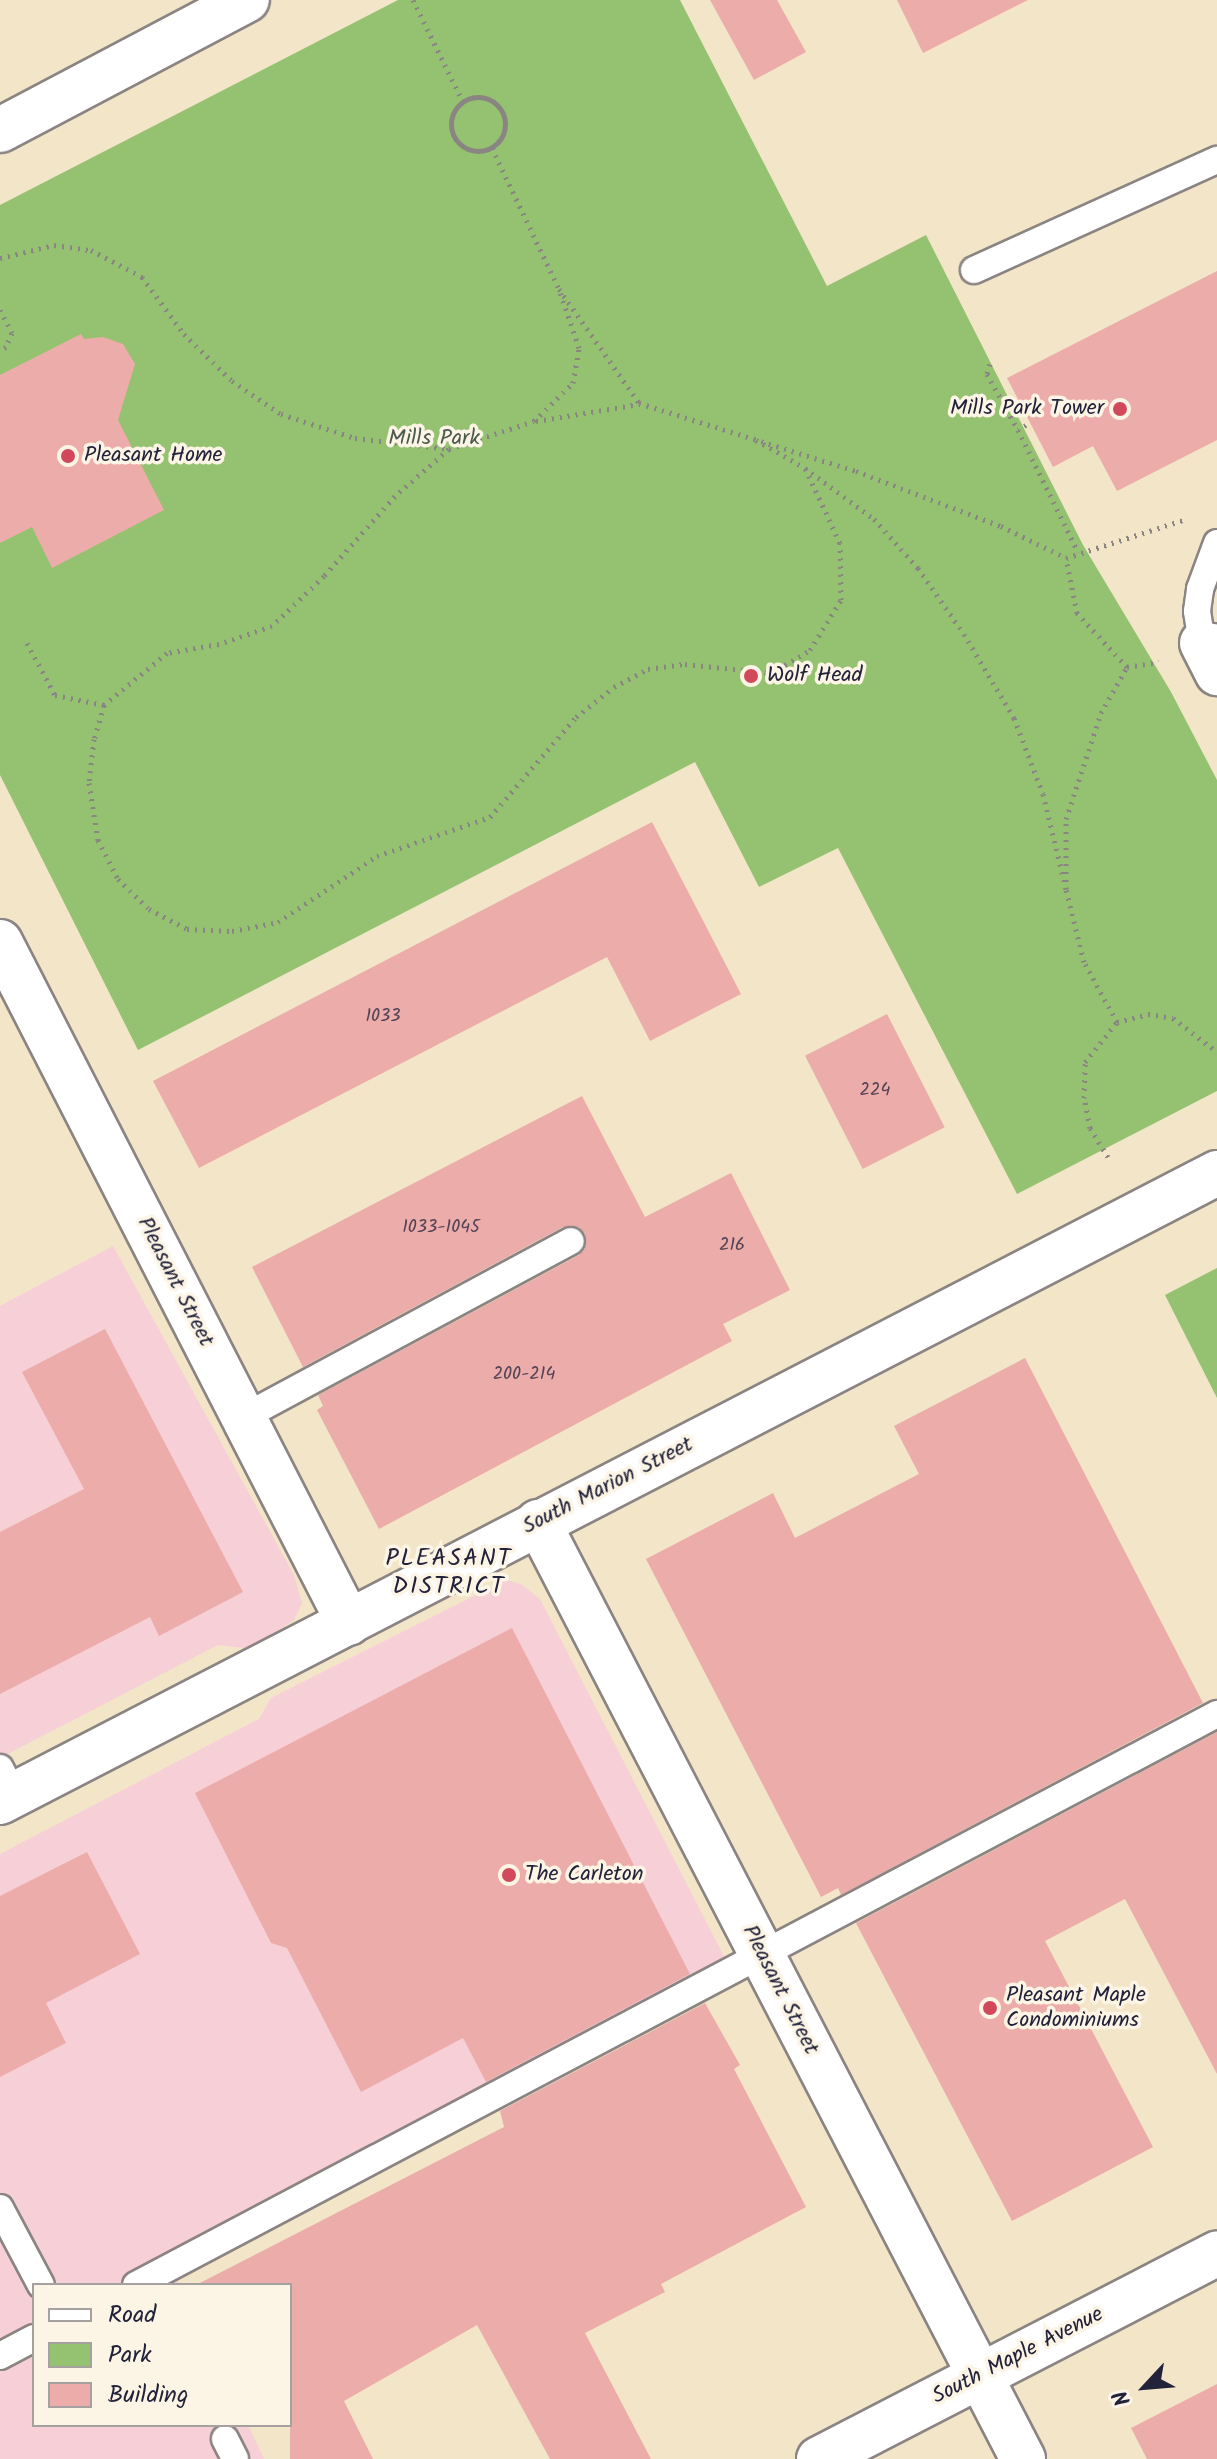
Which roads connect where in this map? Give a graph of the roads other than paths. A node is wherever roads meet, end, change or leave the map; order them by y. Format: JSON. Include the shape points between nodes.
{"nodes":[{"id":1,"x":247,"y":0,"type":"edge"},
{"id":2,"x":0,"y":130,"type":"edge"},
{"id":3,"x":1217,"y":160,"type":"edge"},
{"id":4,"x":974,"y":270,"type":"dead end"},
{"id":5,"x":1217,"y":543,"type":"edge"},
{"id":6,"x":1200,"y":653,"type":"edge"},
{"id":7,"x":0,"y":942,"type":"edge"},
{"id":8,"x":1217,"y":1173,"type":"edge"},
{"id":9,"x":571,"y":1241,"type":"dead end"},
{"id":10,"x":244,"y":1417,"type":"junction"},
{"id":11,"x":538,"y":1522,"type":"junction"},
{"id":12,"x":349,"y":1623,"type":"junction"},
{"id":13,"x":1217,"y":1714,"type":"edge"},
{"id":14,"x":5,"y":1788,"type":"edge"},
{"id":15,"x":761,"y":1954,"type":"junction"},
{"id":16,"x":0,"y":2208,"type":"edge"},
{"id":17,"x":1217,"y":2254,"type":"edge"},
{"id":18,"x":40,"y":2283,"type":"edge"},
{"id":19,"x":144,"y":2283,"type":"edge"},
{"id":20,"x":32,"y":2339,"type":"edge"},
{"id":21,"x":0,"y":2356,"type":"edge"},
{"id":22,"x":980,"y":2376,"type":"junction"},
{"id":23,"x":819,"y":2459,"type":"edge"},
{"id":24,"x":1023,"y":2459,"type":"edge"}],
"edges":[{"from":1,"to":2,"type":"street"},
{"from":3,"to":4,"type":"lane"},
{"from":5,"to":6,"type":"lane","via":[[1200,589]]},
{"from":7,"to":10,"type":"street","name":"Pleasant Street"},
{"from":8,"to":11,"type":"street","name":"South Marion Street"},
{"from":9,"to":10,"type":"lane"},
{"from":10,"to":12,"type":"street","name":"Pleasant Street"},
{"from":11,"to":12,"type":"street","name":"South Marion Street"},
{"from":11,"to":15,"type":"street","name":"Pleasant Street"},
{"from":12,"to":14,"type":"street","name":"South Marion Street"},
{"from":13,"to":15,"type":"lane"},
{"from":15,"to":19,"type":"lane"},
{"from":15,"to":22,"type":"street","name":"Pleasant Street"},
{"from":16,"to":18,"type":"lane"},
{"from":17,"to":22,"type":"street","name":"South Maple Avenue"},
{"from":20,"to":21,"type":"lane"},
{"from":22,"to":23,"type":"street","name":"South Maple Avenue"},
{"from":22,"to":24,"type":"street","name":"Pleasant Street"}]}
